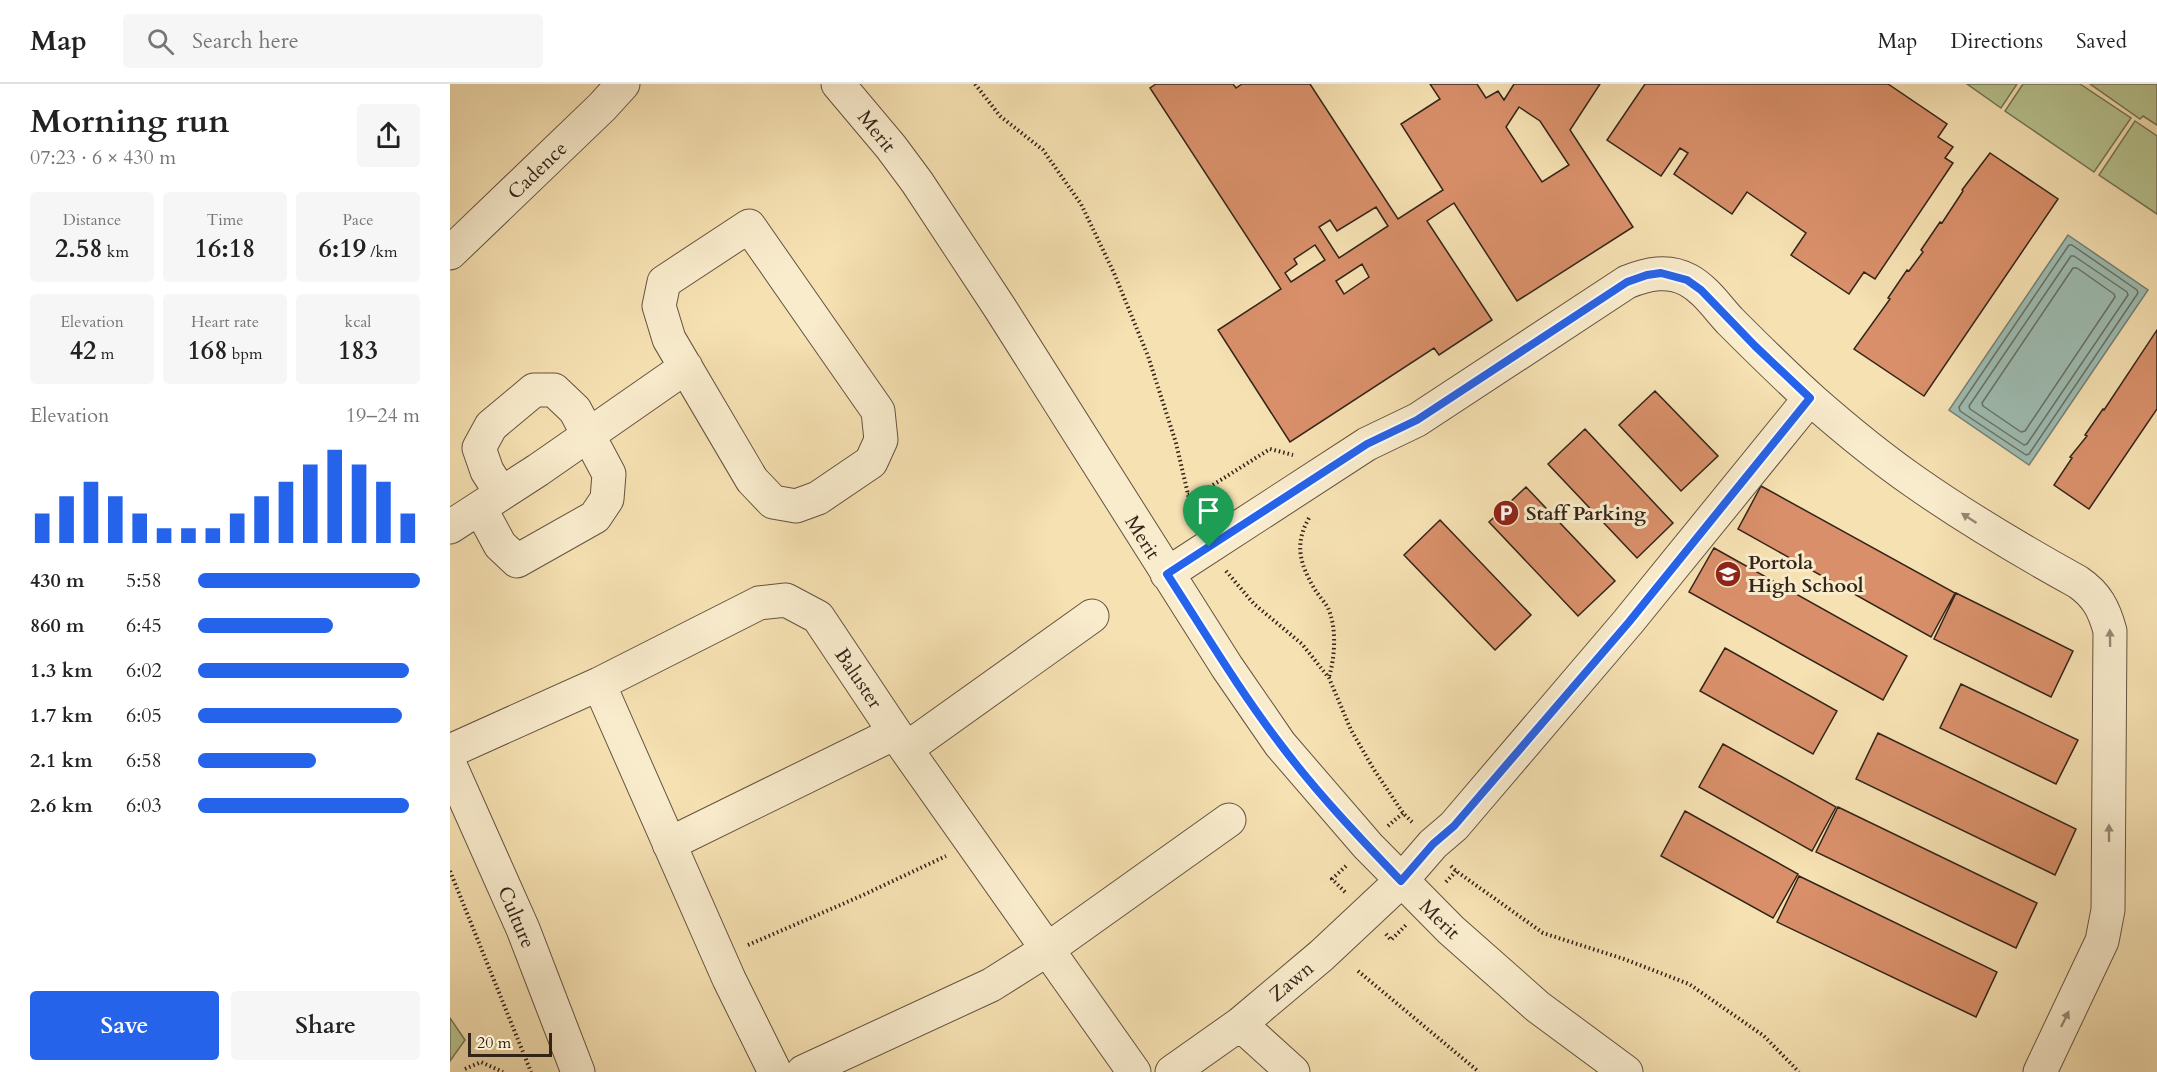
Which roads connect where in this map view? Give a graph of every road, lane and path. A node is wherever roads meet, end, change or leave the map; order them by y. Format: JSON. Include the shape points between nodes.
{"nodes":[{"id":1,"x":623,"y":84,"type":"edge"},
{"id":2,"x":838,"y":84,"type":"edge"},
{"id":3,"x":975,"y":84,"type":"edge"},
{"id":4,"x":450,"y":253,"type":"edge"},
{"id":5,"x":686,"y":366,"type":"junction"},
{"id":6,"x":1810,"y":398,"type":"junction"},
{"id":7,"x":589,"y":434,"type":"junction"},
{"id":8,"x":491,"y":501,"type":"junction"},
{"id":9,"x":450,"y":527,"type":"edge"},
{"id":10,"x":1209,"y":547,"type":"junction"},
{"id":11,"x":1167,"y":574,"type":"junction"},
{"id":12,"x":1092,"y":615,"type":"dead end"},
{"id":13,"x":599,"y":684,"type":"junction"},
{"id":14,"x":901,"y":741,"type":"junction"},
{"id":15,"x":450,"y":751,"type":"edge"},
{"id":16,"x":450,"y":765,"type":"edge"},
{"id":17,"x":1228,"y":820,"type":"dead end"},
{"id":18,"x":974,"y":843,"type":"junction"},
{"id":19,"x":669,"y":844,"type":"junction"},
{"id":20,"x":1433,"y":844,"type":"junction"},
{"id":21,"x":450,"y":871,"type":"edge"},
{"id":22,"x":1401,"y":881,"type":"junction"},
{"id":23,"x":1048,"y":949,"type":"junction"},
{"id":24,"x":720,"y":958,"type":"junction"},
{"id":25,"x":1358,"y":971,"type":"dead end"},
{"id":26,"x":1240,"y":1024,"type":"junction"},
{"id":27,"x":465,"y":1069,"type":"dead end"},
{"id":28,"x":504,"y":1072,"type":"edge"},
{"id":29,"x":531,"y":1072,"type":"edge"},
{"id":30,"x":578,"y":1072,"type":"edge"},
{"id":31,"x":775,"y":1072,"type":"edge"},
{"id":32,"x":803,"y":1072,"type":"edge"},
{"id":33,"x":1134,"y":1072,"type":"edge"},
{"id":34,"x":1173,"y":1072,"type":"edge"},
{"id":35,"x":1293,"y":1072,"type":"edge"},
{"id":36,"x":1479,"y":1072,"type":"edge"},
{"id":37,"x":1626,"y":1072,"type":"edge"},
{"id":38,"x":1799,"y":1072,"type":"edge"},
{"id":39,"x":2040,"y":1072,"type":"edge"}],
"edges":[{"from":1,"to":4,"type":"street","name":"Cadence"},
{"from":2,"to":11,"type":"street","name":"Merit","via":[[917,182]]},
{"from":3,"to":10,"type":"path","via":[[1000,116],[1043,150],[1081,204],[1148,356],[1176,443],[1196,530]]},
{"from":5,"to":5,"type":"street","via":[[752,480],[773,502],[796,506],[818,498],[871,462],[881,440],[878,411],[749,225],[663,282],[659,306],[669,339]]},
{"from":5,"to":7,"type":"street"},
{"from":6,"to":10,"type":"street","via":[[1701,290],[1675,275],[1647,275],[1627,282],[1417,420],[1367,444]]},
{"from":6,"to":20,"type":"street","name":"Zawn","via":[[1629,622],[1454,826]]},
{"from":39,"to":6,"type":"street","one_way":true,"via":[[2102,941],[2108,910],[2110,631],[2106,614],[2090,590],[1983,528],[1913,481]]},
{"from":7,"to":8,"type":"street"},
{"from":7,"to":8,"type":"street","via":[[575,410],[554,390],[534,390],[491,426],[479,447]]},
{"from":7,"to":8,"type":"street","via":[[609,474],[607,499],[595,517],[517,561],[501,545]]},
{"from":8,"to":9,"type":"street"},
{"from":10,"to":11,"type":"street"},
{"from":10,"to":20,"type":"path","via":[[1254,604],[1302,644],[1329,678],[1351,730],[1373,768],[1403,813]]},
{"from":11,"to":22,"type":"street","name":"Merit","via":[[1280,744]]},
{"from":12,"to":14,"type":"street"},
{"from":13,"to":14,"type":"street","name":"Baluster","via":[[759,603],[786,600],[819,618]]},
{"from":13,"to":15,"type":"street","name":"Baluster"},
{"from":13,"to":19,"type":"street"},
{"from":14,"to":18,"type":"street","name":"Baluster"},
{"from":14,"to":19,"type":"street"},
{"from":16,"to":30,"type":"street","name":"Culture","via":[[523,929]]},
{"from":17,"to":23,"type":"street"},
{"from":18,"to":23,"type":"street","name":"Baluster"},
{"from":18,"to":24,"type":"path"},
{"from":19,"to":24,"type":"street"},
{"from":20,"to":22,"type":"street","name":"Zawn"},
{"from":20,"to":38,"type":"path","via":[[1456,871],[1543,933],[1689,984],[1764,1036]]},
{"from":21,"to":29,"type":"path"},
{"from":22,"to":26,"type":"street","name":"Zawn"},
{"from":22,"to":37,"type":"street","name":"Merit","via":[[1538,1007]]},
{"from":23,"to":32,"type":"street","via":[[991,985]]},
{"from":23,"to":33,"type":"street","name":"Baluster"},
{"from":24,"to":31,"type":"street"},
{"from":25,"to":36,"type":"path"},
{"from":26,"to":34,"type":"street","name":"Zawn"},
{"from":26,"to":35,"type":"street"},
{"from":27,"to":28,"type":"path","via":[[481,1062]]}]}
